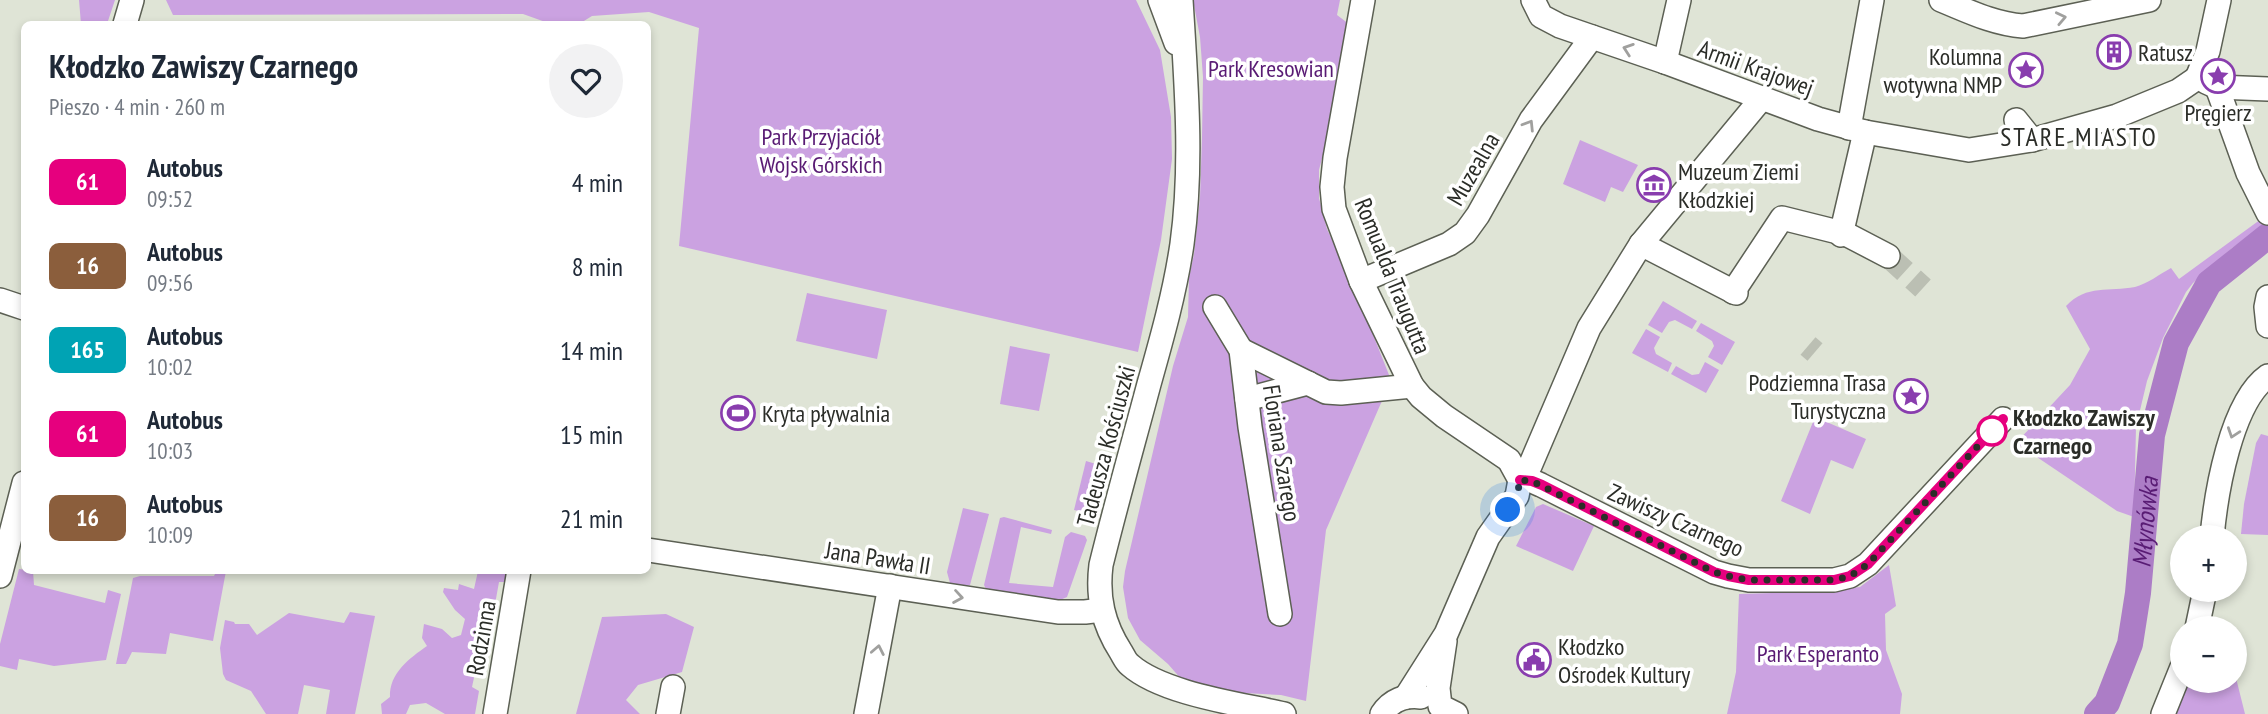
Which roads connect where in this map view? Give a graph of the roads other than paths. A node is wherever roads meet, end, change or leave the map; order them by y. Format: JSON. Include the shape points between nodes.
{"nodes":[{"id":1,"x":1160,"y":0,"type":"edge"},
{"id":2,"x":1181,"y":0,"type":"edge"},
{"id":3,"x":1363,"y":0,"type":"edge"},
{"id":4,"x":1533,"y":0,"type":"edge"},
{"id":5,"x":1872,"y":0,"type":"edge"},
{"id":6,"x":1941,"y":0,"type":"edge"},
{"id":7,"x":2149,"y":0,"type":"edge"},
{"id":8,"x":2219,"y":0,"type":"edge"},
{"id":9,"x":1678,"y":5,"type":"edge"},
{"id":10,"x":1591,"y":37,"type":"junction"},
{"id":11,"x":1665,"y":62,"type":"junction"},
{"id":12,"x":1186,"y":73,"type":"junction"},
{"id":13,"x":2217,"y":85,"type":"junction"},
{"id":14,"x":2268,"y":89,"type":"edge"},
{"id":15,"x":1762,"y":98,"type":"junction"},
{"id":16,"x":2016,"y":120,"type":"dead end"},
{"id":17,"x":1857,"y":130,"type":"junction"},
{"id":18,"x":2032,"y":140,"type":"junction"},
{"id":19,"x":2265,"y":209,"type":"edge"},
{"id":20,"x":1842,"y":233,"type":"junction"},
{"id":21,"x":1641,"y":244,"type":"junction"},
{"id":22,"x":1888,"y":256,"type":"tunnel mouth"},
{"id":23,"x":1361,"y":281,"type":"junction"},
{"id":24,"x":2268,"y":297,"type":"edge"},
{"id":25,"x":0,"y":300,"type":"edge"},
{"id":26,"x":21,"y":307,"type":"edge"},
{"id":27,"x":1214,"y":307,"type":"dead end"},
{"id":28,"x":2268,"y":326,"type":"edge"},
{"id":29,"x":1241,"y":351,"type":"junction"},
{"id":30,"x":2268,"y":376,"type":"edge"},
{"id":31,"x":1308,"y":383,"type":"junction"},
{"id":32,"x":1412,"y":386,"type":"junction"},
{"id":33,"x":1247,"y":399,"type":"junction"},
{"id":34,"x":2003,"y":419,"type":"dead end"},
{"id":35,"x":1520,"y":480,"type":"junction"},
{"id":36,"x":21,"y":495,"type":"edge"},
{"id":37,"x":2214,"y":525,"type":"edge"},
{"id":38,"x":651,"y":550,"type":"edge"},
{"id":39,"x":518,"y":574,"type":"edge"},
{"id":40,"x":0,"y":576,"type":"edge"},
{"id":41,"x":890,"y":586,"type":"junction"},
{"id":42,"x":1102,"y":610,"type":"junction"},
{"id":43,"x":1280,"y":614,"type":"dead end"},
{"id":44,"x":1446,"y":634,"type":"junction"},
{"id":45,"x":673,"y":687,"type":"dead end"},
{"id":46,"x":2171,"y":693,"type":"edge"},
{"id":47,"x":1406,"y":697,"type":"junction"},
{"id":48,"x":1447,"y":711,"type":"edge"},
{"id":49,"x":495,"y":714,"type":"edge"},
{"id":50,"x":668,"y":714,"type":"edge"},
{"id":51,"x":866,"y":714,"type":"edge"},
{"id":52,"x":1284,"y":714,"type":"edge"},
{"id":53,"x":1382,"y":714,"type":"edge"},
{"id":54,"x":2163,"y":714,"type":"edge"}],
"edges":[{"from":1,"to":12,"type":"street","name":"Tadeusza Kościuszki"},
{"from":2,"to":12,"type":"street","name":"Tadeusza Kościuszki"},
{"from":3,"to":23,"type":"street","name":"Romualda Traugutta","via":[[1332,187],[1334,209]]},
{"from":4,"to":10,"type":"street","name":"Armii Krajowej","via":[[1541,16]]},
{"from":5,"to":17,"type":"street","via":[[1860,65]]},
{"from":6,"to":7,"type":"street","one_way":true,"via":[[1994,21],[2023,26]]},
{"from":8,"to":13,"type":"street","via":[[2208,51]]},
{"from":9,"to":11,"type":"street"},
{"from":11,"to":10,"type":"street","name":"Armii Krajowej","one_way":true},
{"from":23,"to":10,"type":"street","name":"Muzealna","one_way":true,"via":[[1457,239],[1472,225],[1531,120]]},
{"from":11,"to":15,"type":"street","name":"Armii Krajowej"},
{"from":12,"to":42,"type":"street","name":"Tadeusza Kościuszki","via":[[1189,146],[1182,247],[1169,314],[1101,565]]},
{"from":13,"to":14,"type":"street"},
{"from":13,"to":18,"type":"street","name":"Armii Krajowej","via":[[2178,91],[2117,116]]},
{"from":13,"to":19,"type":"street"},
{"from":15,"to":17,"type":"street","name":"Armii Krajowej"},
{"from":15,"to":21,"type":"street"},
{"from":16,"to":18,"type":"street"},
{"from":17,"to":18,"type":"street","name":"Armii Krajowej","via":[[1977,150]]},
{"from":17,"to":20,"type":"street"},
{"from":20,"to":21,"type":"street","via":[[1782,218],[1735,293]]},
{"from":20,"to":22,"type":"street"},
{"from":21,"to":35,"type":"street","via":[[1589,328],[1528,471]]},
{"from":23,"to":32,"type":"street","name":"Romualda Traugutta"},
{"from":24,"to":28,"type":"street"},
{"from":25,"to":26,"type":"street"},
{"from":27,"to":29,"type":"street","name":"Floriana Szarego"},
{"from":29,"to":31,"type":"street"},
{"from":29,"to":33,"type":"street","name":"Floriana Szarego"},
{"from":30,"to":37,"type":"street","one_way":true,"via":[[2243,405],[2228,447]]},
{"from":31,"to":32,"type":"street","via":[[1341,393]]},
{"from":31,"to":33,"type":"street"},
{"from":32,"to":35,"type":"street","name":"Romualda Traugutta","via":[[1444,416],[1509,460]]},
{"from":33,"to":43,"type":"street","name":"Floriana Szarego"},
{"from":34,"to":35,"type":"street","name":"Zawiszy Czarnego","via":[[1868,564],[1834,580],[1749,580],[1714,572],[1542,485]]},
{"from":35,"to":44,"type":"street","via":[[1517,496],[1488,537]]},
{"from":36,"to":40,"type":"street"},
{"from":38,"to":41,"type":"street","name":"Jana Pawła II"},
{"from":39,"to":49,"type":"street","name":"Rodzinna"},
{"from":41,"to":42,"type":"street","name":"Jana Pawła II","one_way":true,"via":[[1058,612]]},
{"from":51,"to":41,"type":"street","one_way":true},
{"from":42,"to":52,"type":"street","name":"Tadeusza Kościuszki","via":[[1127,663],[1138,671],[1180,690]]},
{"from":44,"to":47,"type":"street"},
{"from":44,"to":48,"type":"street","via":[[1438,688]]},
{"from":45,"to":50,"type":"street"},
{"from":46,"to":54,"type":"street"},
{"from":47,"to":48,"type":"street","via":[[1427,698]]},
{"from":47,"to":53,"type":"street","via":[[1392,702]]}]}
